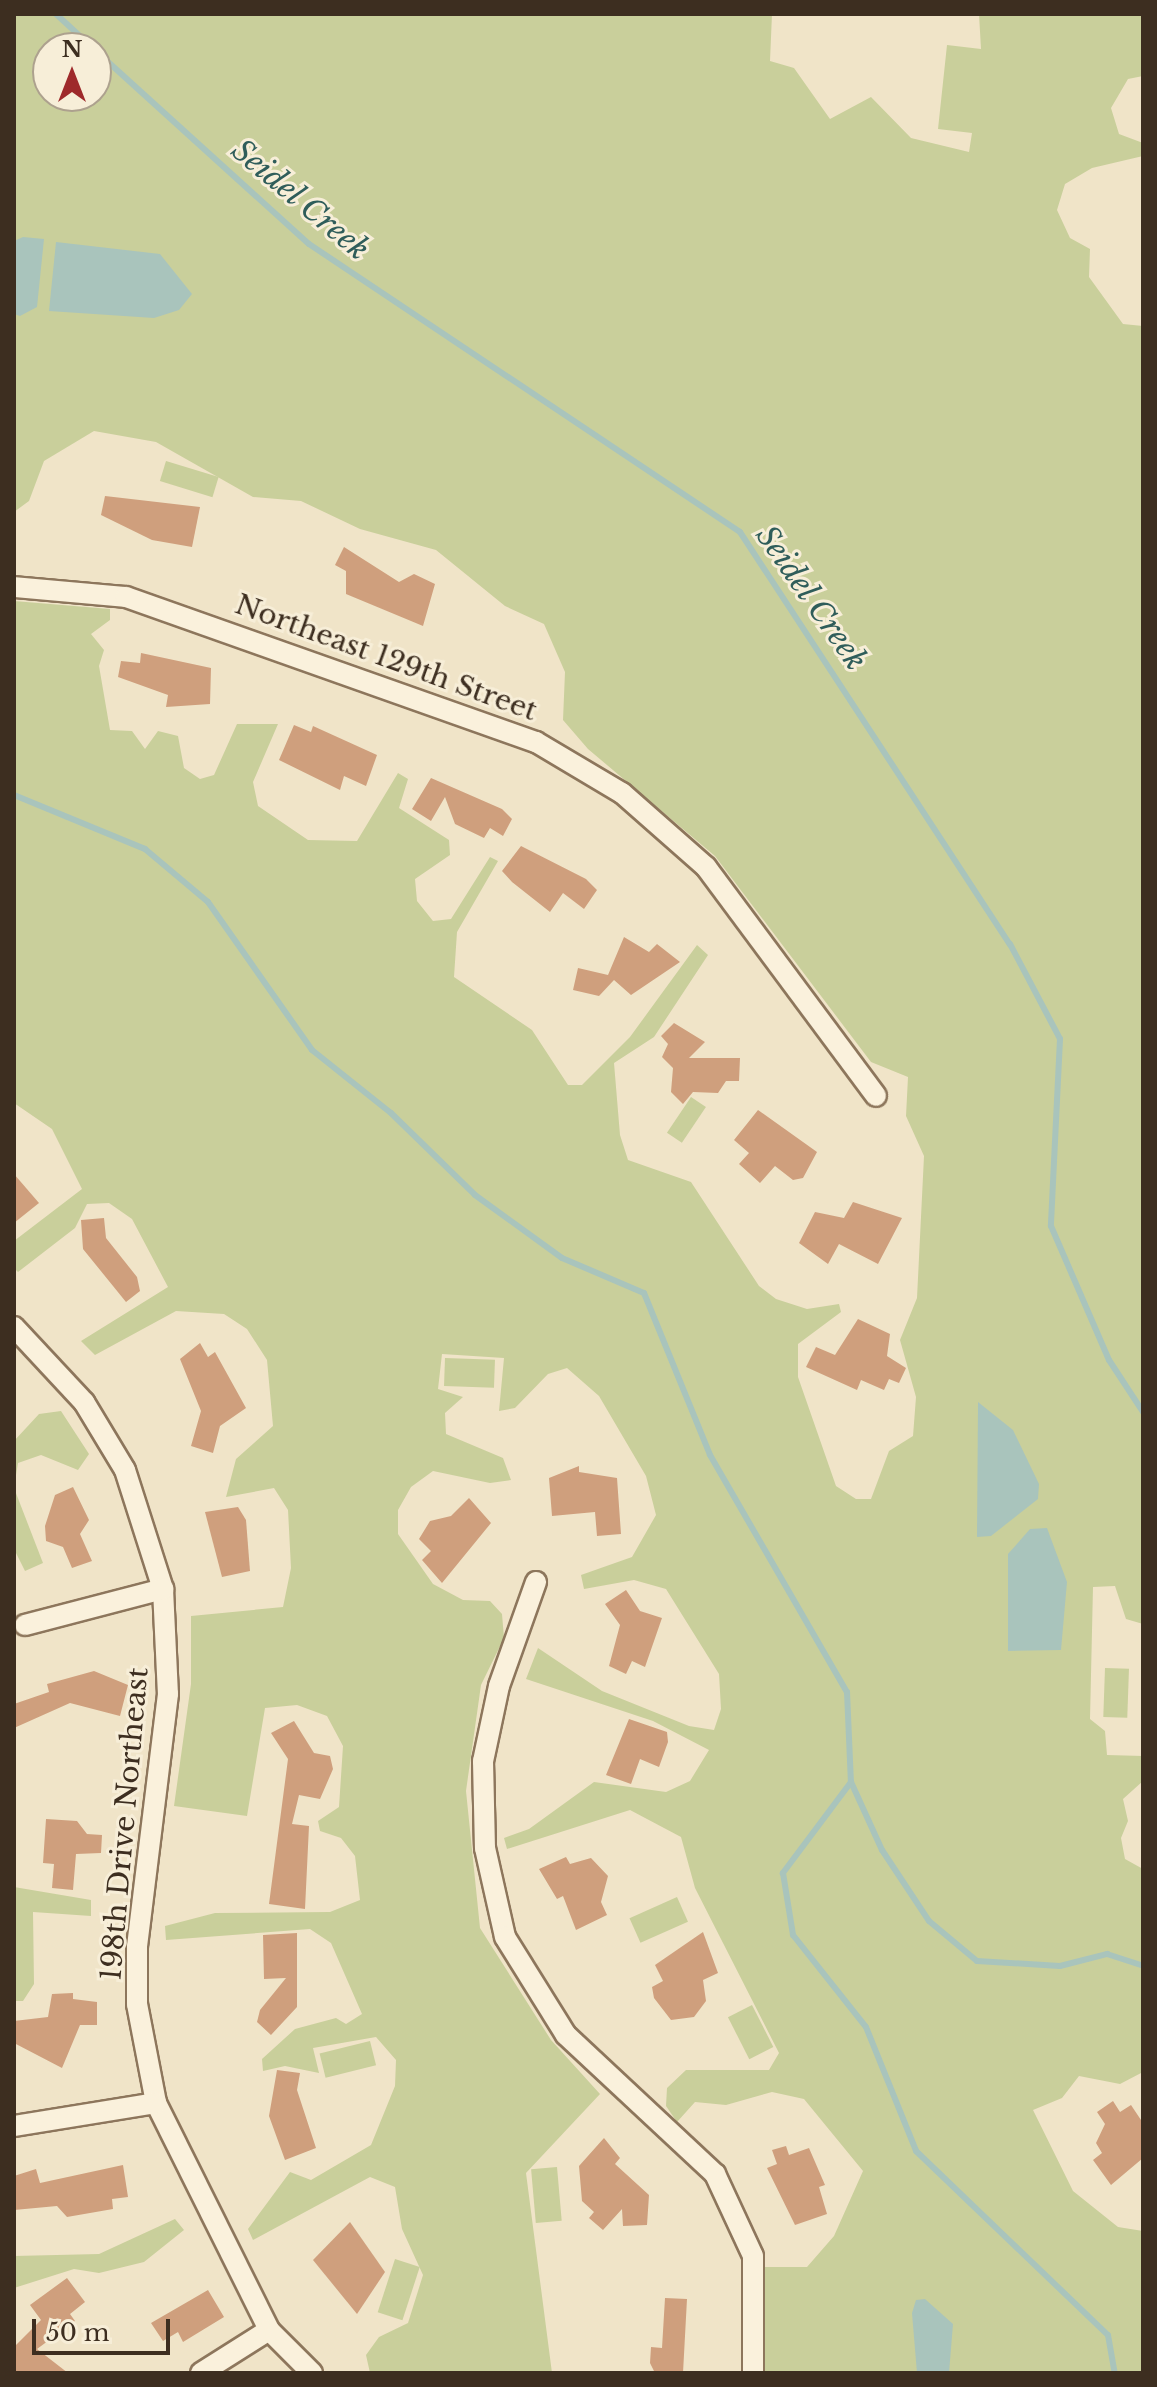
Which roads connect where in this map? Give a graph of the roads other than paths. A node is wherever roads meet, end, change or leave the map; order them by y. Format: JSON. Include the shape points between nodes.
{"nodes":[{"id":1,"x":14,"y":587,"type":"edge"},
{"id":2,"x":876,"y":1096,"type":"dead end"},
{"id":3,"x":14,"y":1327,"type":"edge"},
{"id":4,"x":536,"y":1582,"type":"dead end"},
{"id":5,"x":163,"y":1589,"type":"junction"},
{"id":6,"x":25,"y":1625,"type":"dead end"},
{"id":7,"x":156,"y":2103,"type":"junction"},
{"id":8,"x":14,"y":2126,"type":"edge"},
{"id":9,"x":269,"y":2330,"type":"junction"},
{"id":10,"x":201,"y":2373,"type":"edge"},
{"id":11,"x":312,"y":2373,"type":"edge"},
{"id":12,"x":753,"y":2373,"type":"edge"}],
"edges":[{"from":1,"to":2,"type":"street","name":"Northeast 129th Street","via":[[126,597],[447,705],[561,756],[622,793],[706,867]]},
{"from":3,"to":5,"type":"street","name":"198th Drive Northeast","via":[[84,1402],[125,1470]]},
{"from":4,"to":12,"type":"street","via":[[499,1686],[483,1761],[485,1848],[505,1937],[566,2035],[715,2174],[753,2256]]},
{"from":5,"to":6,"type":"street"},
{"from":5,"to":7,"type":"street","name":"198th Drive Northeast","via":[[168,1694],[137,1947],[137,2004]]},
{"from":7,"to":8,"type":"street"},
{"from":7,"to":9,"type":"street","name":"198th Drive Northeast"},
{"from":9,"to":10,"type":"street"},
{"from":9,"to":11,"type":"street","name":"198th Drive Northeast"}]}
